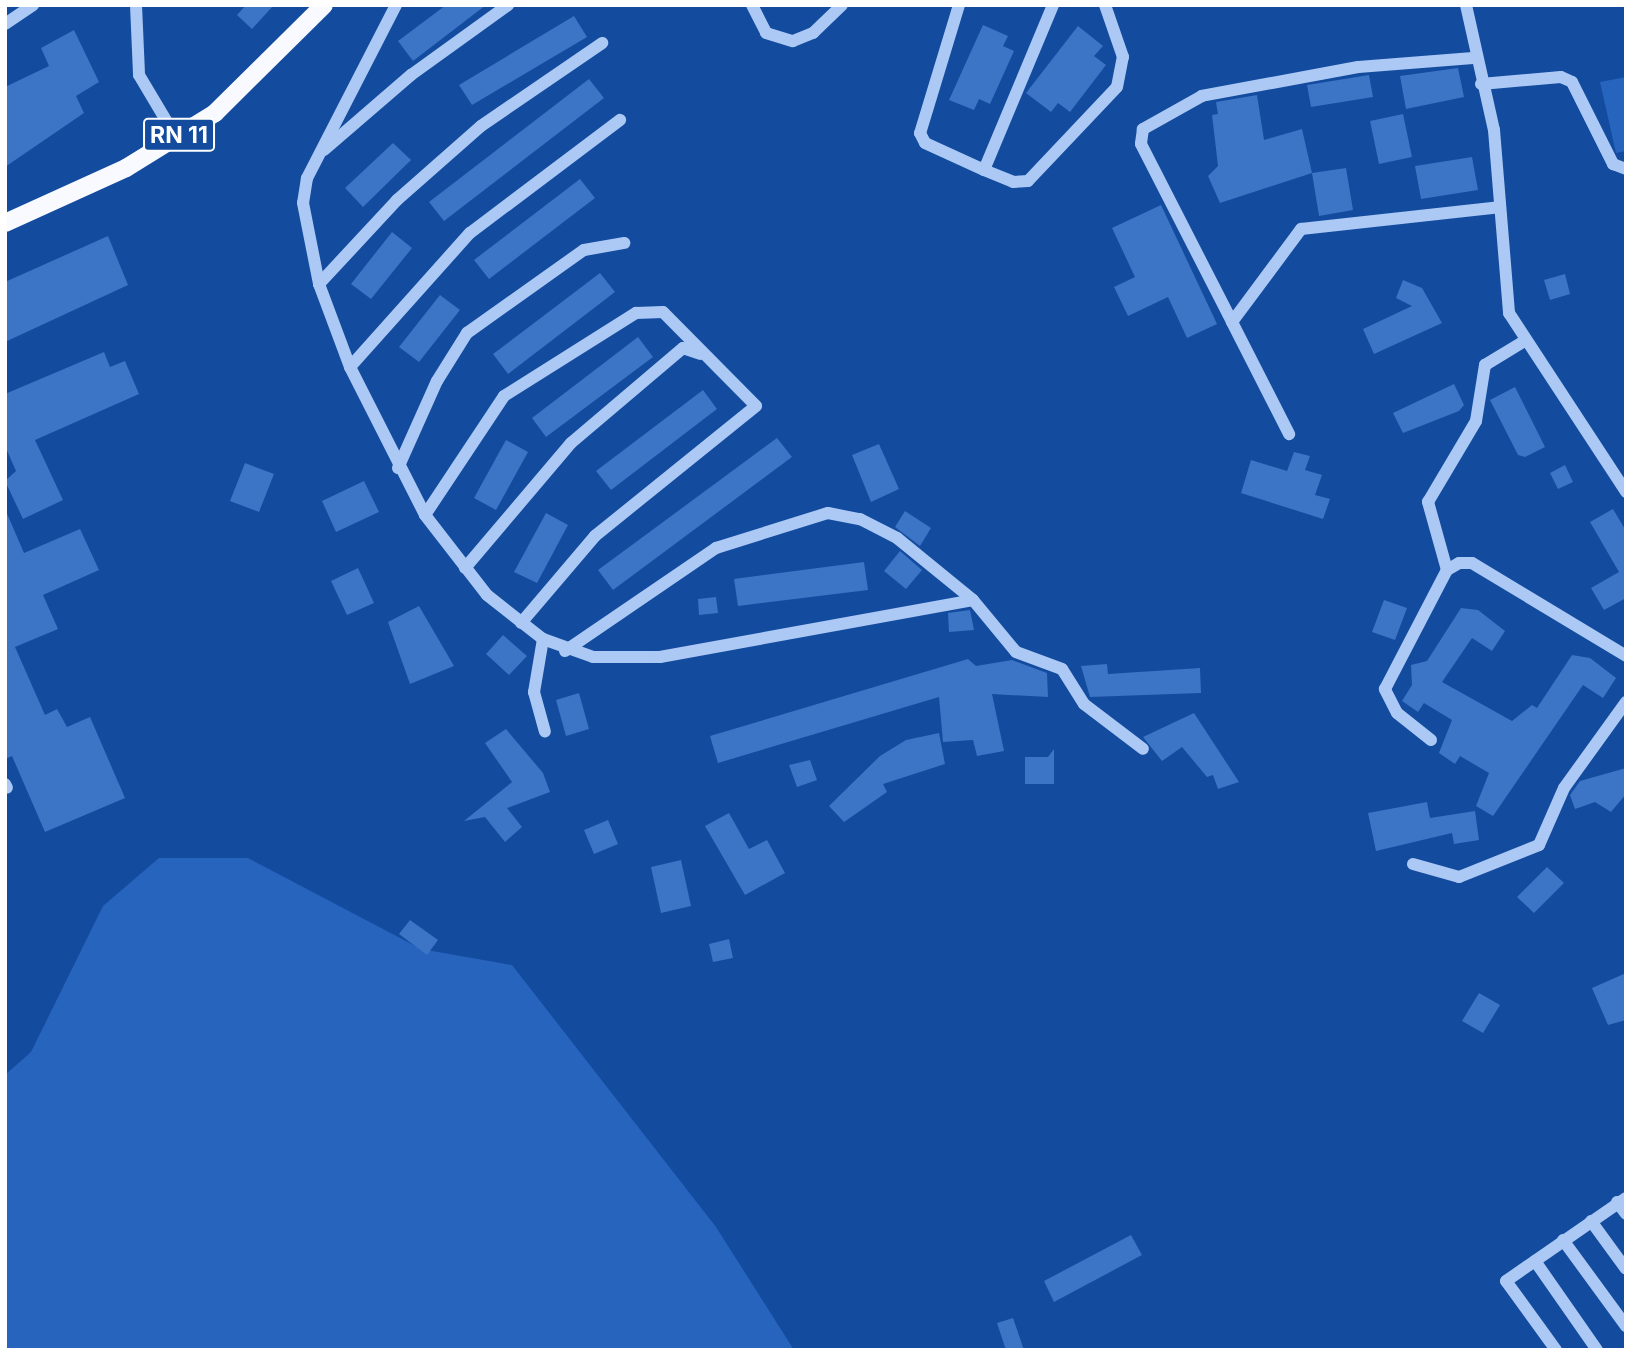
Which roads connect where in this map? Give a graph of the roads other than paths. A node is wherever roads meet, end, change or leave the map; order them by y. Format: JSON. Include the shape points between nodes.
{"nodes":[{"id":1,"x":33,"y":5,"type":"edge"},
{"id":2,"x":136,"y":5,"type":"edge"},
{"id":3,"x":324,"y":5,"type":"edge"},
{"id":4,"x":396,"y":5,"type":"edge"},
{"id":5,"x":508,"y":5,"type":"edge"},
{"id":6,"x":752,"y":5,"type":"edge"},
{"id":7,"x":842,"y":5,"type":"edge"},
{"id":8,"x":959,"y":5,"type":"edge"},
{"id":9,"x":1053,"y":5,"type":"edge"},
{"id":10,"x":1105,"y":5,"type":"edge"},
{"id":11,"x":1466,"y":5,"type":"edge"},
{"id":12,"x":5,"y":24,"type":"edge"},
{"id":13,"x":602,"y":43,"type":"dead end"},
{"id":14,"x":1473,"y":58,"type":"junction"},
{"id":15,"x":1481,"y":84,"type":"junction"},
{"id":16,"x":620,"y":120,"type":"dead end"},
{"id":17,"x":176,"y":136,"type":"junction"},
{"id":18,"x":321,"y":153,"type":"junction"},
{"id":19,"x":1626,"y":169,"type":"edge"},
{"id":20,"x":984,"y":170,"type":"junction"},
{"id":21,"x":1499,"y":207,"type":"junction"},
{"id":22,"x":5,"y":223,"type":"edge"},
{"id":23,"x":624,"y":243,"type":"dead end"},
{"id":24,"x":319,"y":284,"type":"junction"},
{"id":25,"x":1232,"y":322,"type":"junction"},
{"id":26,"x":1523,"y":342,"type":"junction"},
{"id":27,"x":702,"y":355,"type":"junction"},
{"id":28,"x":349,"y":367,"type":"junction"},
{"id":29,"x":1289,"y":434,"type":"dead end"},
{"id":30,"x":398,"y":468,"type":"junction"},
{"id":31,"x":1626,"y":492,"type":"edge"},
{"id":32,"x":425,"y":515,"type":"junction"},
{"id":33,"x":465,"y":568,"type":"junction"},
{"id":34,"x":1447,"y":570,"type":"junction"},
{"id":35,"x":973,"y":600,"type":"junction"},
{"id":36,"x":521,"y":623,"type":"junction"},
{"id":37,"x":543,"y":639,"type":"junction"},
{"id":38,"x":565,"y":651,"type":"junction"},
{"id":39,"x":1626,"y":656,"type":"edge"},
{"id":40,"x":1626,"y":702,"type":"edge"},
{"id":41,"x":545,"y":732,"type":"dead end"},
{"id":42,"x":1431,"y":740,"type":"dead end"},
{"id":43,"x":1143,"y":748,"type":"dead end"},
{"id":44,"x":1413,"y":864,"type":"dead end"},
{"id":45,"x":1621,"y":1200,"type":"edge"},
{"id":46,"x":1626,"y":1214,"type":"edge"},
{"id":47,"x":1591,"y":1221,"type":"junction"},
{"id":48,"x":1563,"y":1241,"type":"junction"},
{"id":49,"x":1535,"y":1261,"type":"junction"},
{"id":50,"x":1626,"y":1269,"type":"edge"},
{"id":51,"x":1626,"y":1326,"type":"edge"},
{"id":52,"x":1556,"y":1350,"type":"edge"},
{"id":53,"x":1597,"y":1350,"type":"edge"}],
"edges":[{"from":1,"to":12,"type":"street"},
{"from":2,"to":17,"type":"street","via":[[139,75]]},
{"from":3,"to":17,"type":"main road","number":"RN 11","via":[[215,113]]},
{"from":4,"to":18,"type":"street"},
{"from":5,"to":18,"type":"street","via":[[411,75]]},
{"from":6,"to":7,"type":"street","via":[[766,33],[793,41],[813,33]]},
{"from":8,"to":20,"type":"street","via":[[920,133],[925,143]]},
{"from":9,"to":20,"type":"street"},
{"from":10,"to":20,"type":"street","via":[[1123,57],[1117,87],[1028,181],[1013,182]]},
{"from":11,"to":14,"type":"street"},
{"from":13,"to":24,"type":"street","via":[[481,125],[397,200]]},
{"from":14,"to":15,"type":"street"},
{"from":14,"to":25,"type":"street","via":[[1358,67],[1202,96],[1143,129],[1141,144]]},
{"from":15,"to":19,"type":"street","via":[[1561,77],[1572,82],[1613,164]]},
{"from":15,"to":21,"type":"street","via":[[1494,130]]},
{"from":16,"to":28,"type":"street","via":[[470,233]]},
{"from":17,"to":22,"type":"main road","number":"RN 11","via":[[126,168]]},
{"from":18,"to":24,"type":"street","via":[[307,178],[303,203]]},
{"from":21,"to":25,"type":"street","via":[[1301,229]]},
{"from":21,"to":26,"type":"street","via":[[1509,313]]},
{"from":23,"to":30,"type":"street","via":[[584,250],[467,333],[437,381]]},
{"from":24,"to":28,"type":"street"},
{"from":25,"to":29,"type":"street"},
{"from":26,"to":31,"type":"street"},
{"from":26,"to":34,"type":"street","via":[[1485,365],[1476,421],[1428,502]]},
{"from":27,"to":32,"type":"street","via":[[663,312],[636,313],[504,396]]},
{"from":27,"to":33,"type":"street","via":[[683,348],[571,443]]},
{"from":27,"to":36,"type":"street","via":[[756,406],[595,536]]},
{"from":28,"to":30,"type":"street"},
{"from":30,"to":32,"type":"street"},
{"from":32,"to":33,"type":"street"},
{"from":33,"to":36,"type":"street"},
{"from":34,"to":39,"type":"street","via":[[1472,563]]},
{"from":34,"to":42,"type":"street","via":[[1385,689],[1397,713]]},
{"from":35,"to":38,"type":"street","via":[[660,657]]},
{"from":35,"to":38,"type":"street","via":[[897,538],[828,513],[716,548]]},
{"from":35,"to":43,"type":"street","via":[[1016,652],[1062,669],[1084,704]]},
{"from":36,"to":37,"type":"street"},
{"from":37,"to":38,"type":"street"},
{"from":37,"to":41,"type":"street","via":[[534,692]]},
{"from":40,"to":44,"type":"street","via":[[1564,788],[1539,845],[1459,877]]},
{"from":45,"to":46,"type":"street"},
{"from":45,"to":47,"type":"street"},
{"from":47,"to":48,"type":"street"},
{"from":47,"to":50,"type":"street"},
{"from":48,"to":49,"type":"street"},
{"from":48,"to":51,"type":"street"},
{"from":49,"to":52,"type":"street","via":[[1506,1281]]},
{"from":49,"to":53,"type":"street"}]}
